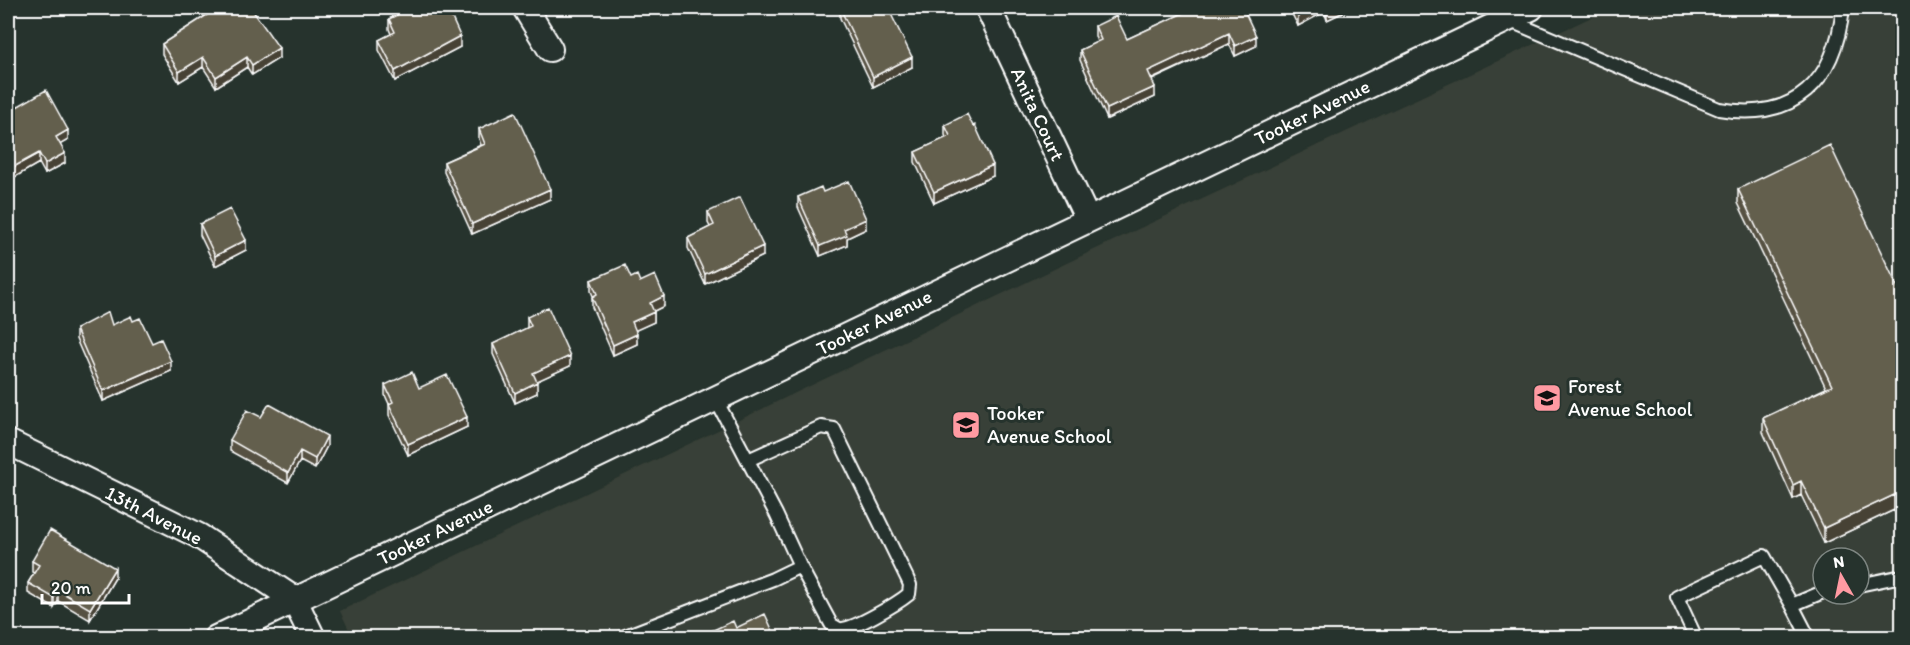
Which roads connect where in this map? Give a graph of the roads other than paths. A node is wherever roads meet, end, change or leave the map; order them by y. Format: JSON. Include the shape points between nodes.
{"nodes":[{"id":1,"x":525,"y":8,"type":"edge"},
{"id":2,"x":988,"y":8,"type":"edge"},
{"id":3,"x":1532,"y":8,"type":"edge"},
{"id":4,"x":1843,"y":8,"type":"edge"},
{"id":5,"x":1507,"y":19,"type":"junction"},
{"id":6,"x":550,"y":50,"type":"dead end"},
{"id":7,"x":1088,"y":220,"type":"junction"},
{"id":8,"x":716,"y":398,"type":"junction"},
{"id":9,"x":8,"y":442,"type":"edge"},
{"id":10,"x":748,"y":460,"type":"junction"},
{"id":11,"x":800,"y":566,"type":"junction"},
{"id":12,"x":1902,"y":576,"type":"edge"},
{"id":13,"x":1871,"y":582,"type":"edge"},
{"id":14,"x":1811,"y":597,"type":"edge"},
{"id":15,"x":294,"y":599,"type":"junction"},
{"id":16,"x":1792,"y":605,"type":"junction"},
{"id":17,"x":216,"y":638,"type":"edge"},
{"id":18,"x":313,"y":638,"type":"edge"},
{"id":19,"x":620,"y":638,"type":"edge"},
{"id":20,"x":1696,"y":638,"type":"edge"},
{"id":21,"x":1809,"y":638,"type":"edge"}],
"edges":[{"from":1,"to":6,"type":"street"},
{"from":2,"to":7,"type":"street","name":"Anita Court"},
{"from":3,"to":5,"type":"street","name":"Tooker Avenue"},
{"from":4,"to":5,"type":"lane","via":[[1840,36],[1811,89],[1780,108],[1745,113],[1719,109]]},
{"from":5,"to":7,"type":"street","name":"Tooker Avenue"},
{"from":7,"to":8,"type":"street","name":"Tooker Avenue"},
{"from":8,"to":10,"type":"lane"},
{"from":8,"to":15,"type":"street","name":"Tooker Avenue"},
{"from":9,"to":15,"type":"street","name":"13th Avenue","via":[[198,536]]},
{"from":10,"to":11,"type":"lane"},
{"from":10,"to":11,"type":"lane","via":[[820,427],[834,429],[907,578],[909,594],[839,629],[831,624]]},
{"from":11,"to":19,"type":"lane"},
{"from":12,"to":13,"type":"lane"},
{"from":14,"to":16,"type":"lane"},
{"from":15,"to":17,"type":"street","name":"Tooker Avenue"},
{"from":15,"to":18,"type":"street"},
{"from":16,"to":20,"type":"lane","via":[[1764,556],[1677,597]]},
{"from":16,"to":21,"type":"lane"}]}
